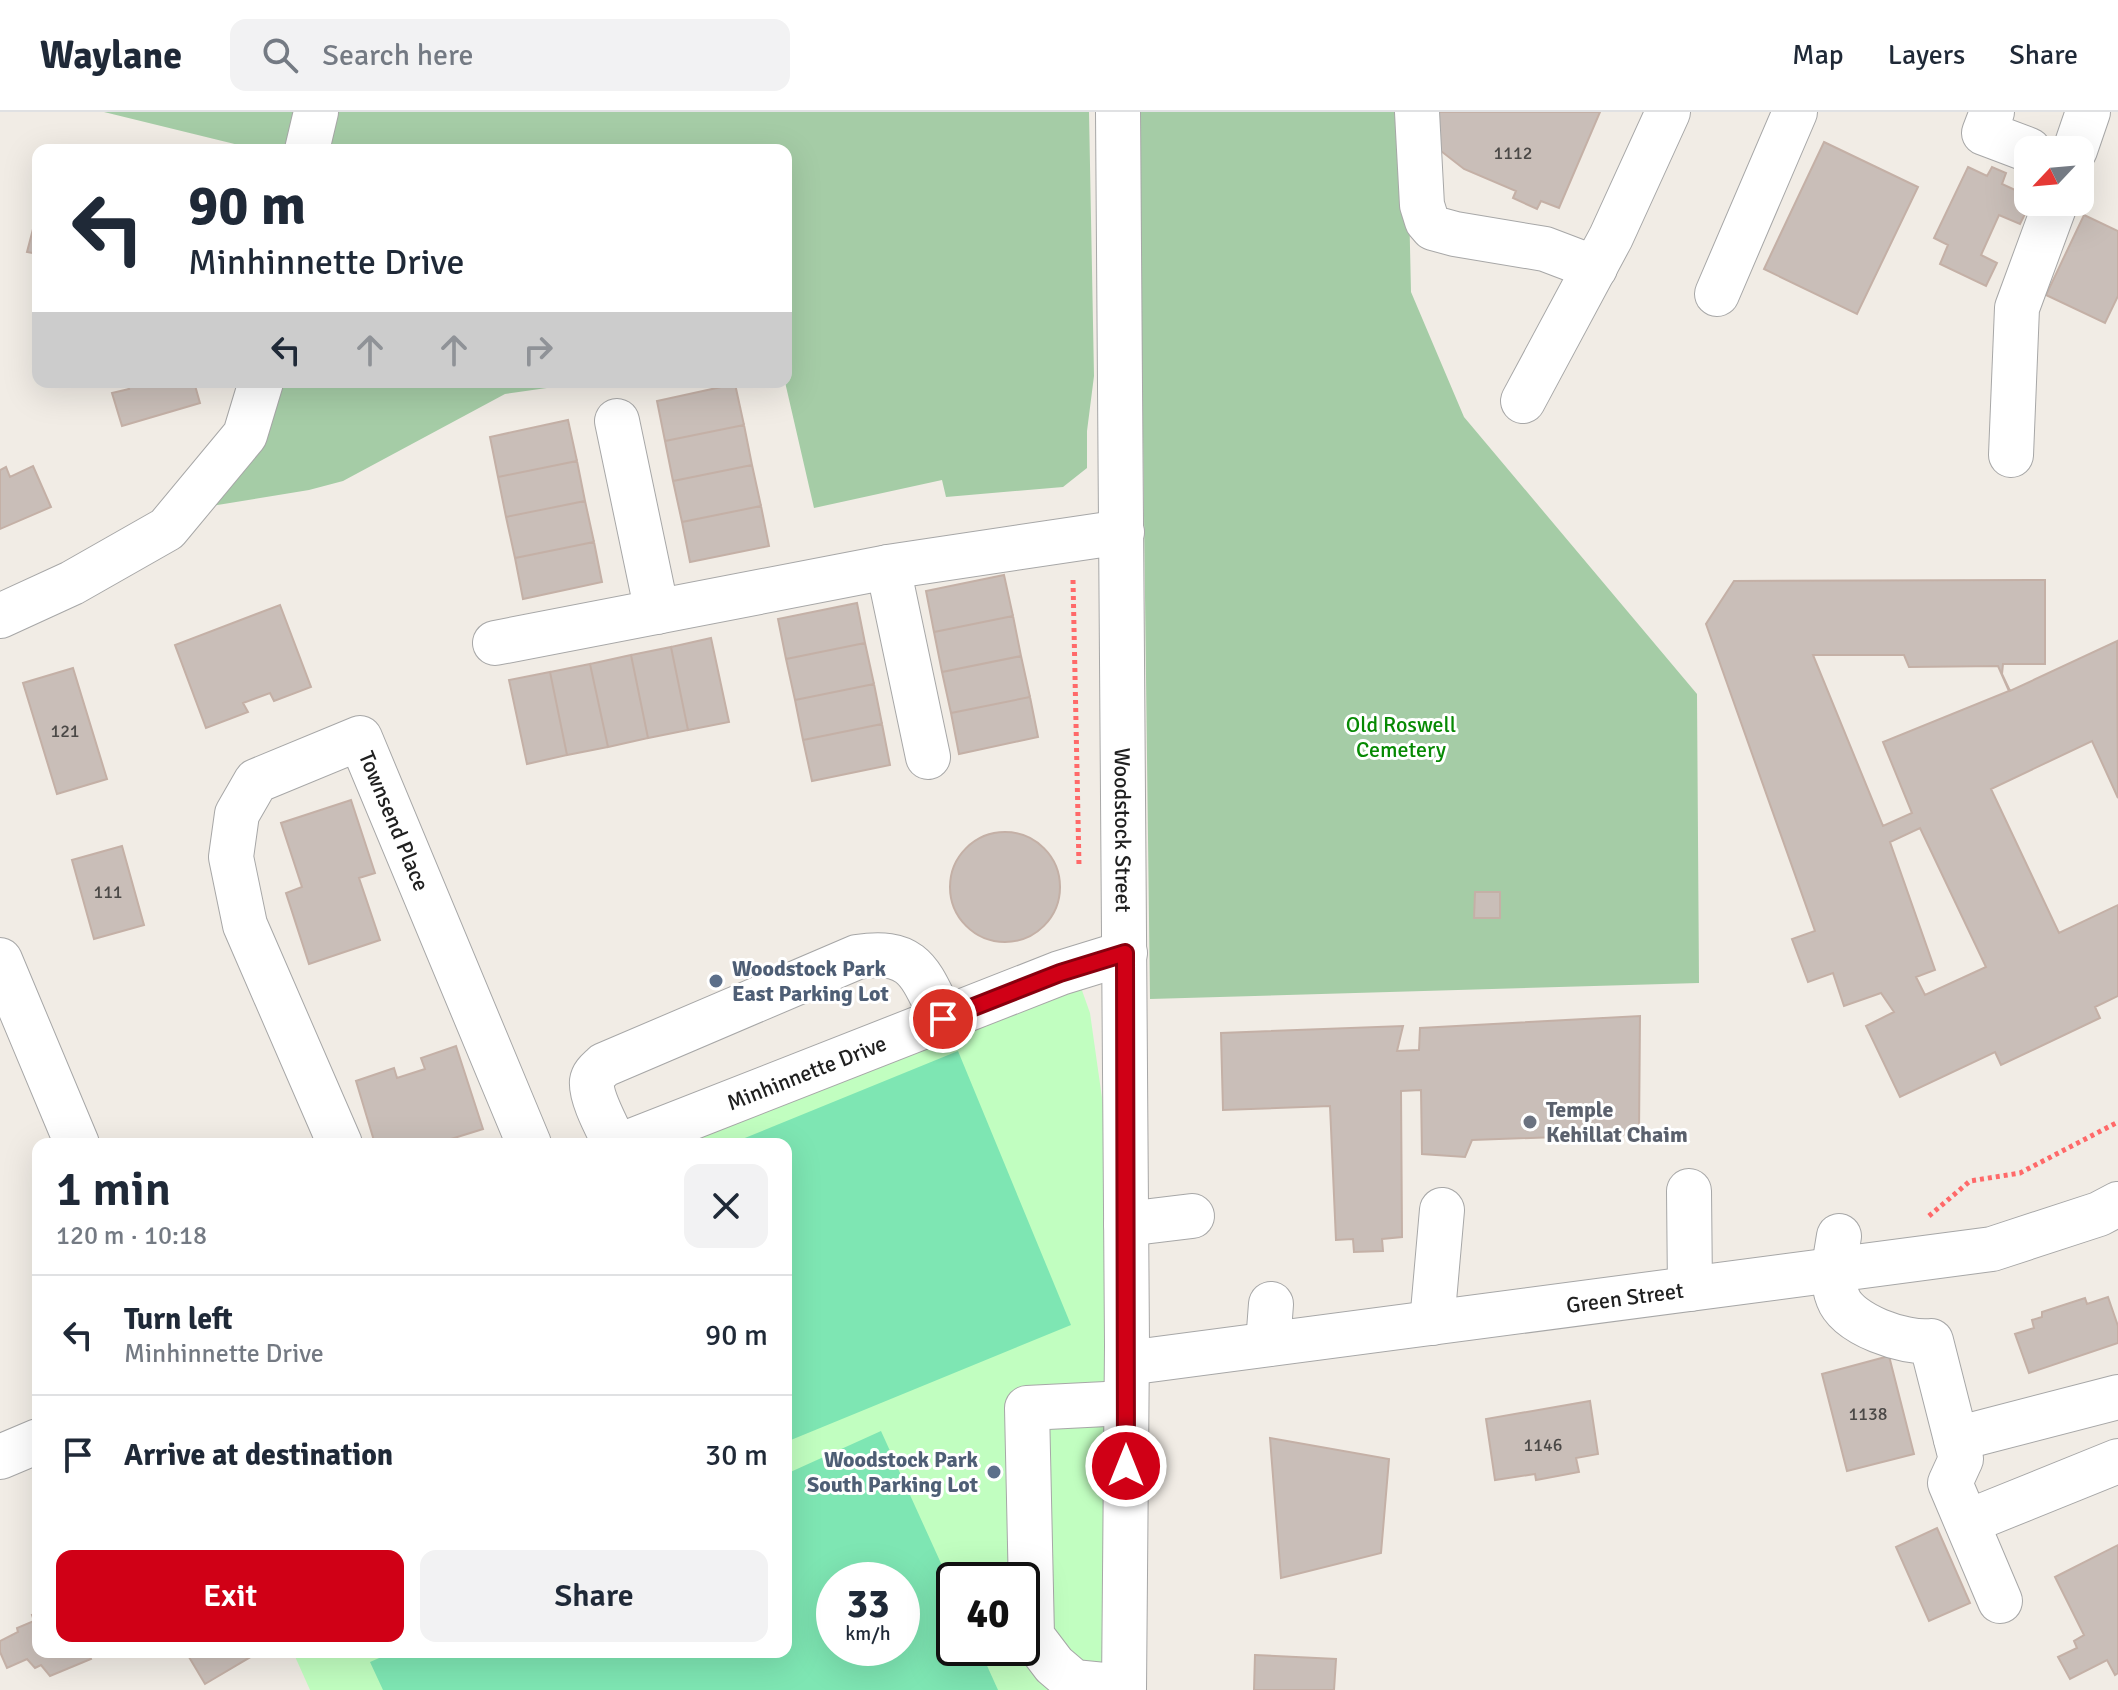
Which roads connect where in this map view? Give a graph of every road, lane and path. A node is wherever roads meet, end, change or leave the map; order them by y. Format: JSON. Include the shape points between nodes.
{"nodes":[{"id":1,"x":316,"y":112,"type":"edge"},
{"id":2,"x":1118,"y":112,"type":"edge"},
{"id":3,"x":1417,"y":112,"type":"edge"},
{"id":4,"x":1668,"y":112,"type":"edge"},
{"id":5,"x":1795,"y":112,"type":"edge"},
{"id":6,"x":1992,"y":112,"type":"edge"},
{"id":7,"x":2088,"y":112,"type":"edge"},
{"id":8,"x":2080,"y":136,"type":"edge"},
{"id":9,"x":308,"y":144,"type":"edge"},
{"id":10,"x":2014,"y":144,"type":"edge"},
{"id":11,"x":2051,"y":216,"type":"edge"},
{"id":12,"x":1595,"y":268,"type":"junction"},
{"id":13,"x":1717,"y":294,"type":"dead end"},
{"id":14,"x":259,"y":388,"type":"edge"},
{"id":15,"x":1523,"y":401,"type":"dead end"},
{"id":16,"x":617,"y":421,"type":"dead end"},
{"id":17,"x":2011,"y":455,"type":"dead end"},
{"id":18,"x":1122,"y":532,"type":"junction"},
{"id":19,"x":1073,"y":539,"type":"junction"},
{"id":20,"x":888,"y":567,"type":"junction"},
{"id":21,"x":657,"y":612,"type":"junction"},
{"id":22,"x":0,"y":616,"type":"edge"},
{"id":23,"x":495,"y":643,"type":"dead end"},
{"id":24,"x":928,"y":757,"type":"dead end"},
{"id":25,"x":1079,"y":870,"type":"dead end"},
{"id":26,"x":1125,"y":953,"type":"junction"},
{"id":27,"x":0,"y":960,"type":"edge"},
{"id":28,"x":943,"y":1019,"type":"junction"},
{"id":29,"x":74,"y":1138,"type":"edge"},
{"id":30,"x":337,"y":1138,"type":"edge"},
{"id":31,"x":527,"y":1138,"type":"edge"},
{"id":32,"x":612,"y":1138,"type":"edge"},
{"id":33,"x":639,"y":1138,"type":"edge"},
{"id":34,"x":1689,"y":1191,"type":"dead end"},
{"id":35,"x":2118,"y":1204,"type":"edge"},
{"id":36,"x":1442,"y":1210,"type":"dead end"},
{"id":37,"x":1192,"y":1216,"type":"dead end"},
{"id":38,"x":1126,"y":1224,"type":"junction"},
{"id":39,"x":1836,"y":1253,"type":"junction"},
{"id":40,"x":1690,"y":1289,"type":"junction"},
{"id":41,"x":1432,"y":1323,"type":"junction"},
{"id":42,"x":1126,"y":1383,"type":"junction"},
{"id":43,"x":2118,"y":1397,"type":"edge"},
{"id":44,"x":1956,"y":1439,"type":"junction"},
{"id":45,"x":32,"y":1444,"type":"edge"},
{"id":46,"x":0,"y":1457,"type":"edge"},
{"id":47,"x":2118,"y":1461,"type":"edge"},
{"id":48,"x":1967,"y":1522,"type":"junction"},
{"id":49,"x":2000,"y":1601,"type":"dead end"},
{"id":50,"x":1124,"y":1688,"type":"edge"}],
"edges":[{"from":1,"to":9,"type":"street"},
{"from":2,"to":18,"type":"street","name":"Woodstock Street"},
{"from":3,"to":12,"type":"street","via":[[1422,205],[1433,228],[1545,249]]},
{"from":4,"to":12,"type":"street"},
{"from":5,"to":13,"type":"street"},
{"from":6,"to":10,"type":"street","via":[[1984,133]]},
{"from":7,"to":8,"type":"street"},
{"from":11,"to":17,"type":"street","via":[[2017,308]]},
{"from":12,"to":15,"type":"street"},
{"from":14,"to":22,"type":"street","via":[[245,435],[167,529]]},
{"from":16,"to":21,"type":"street"},
{"from":18,"to":19,"type":"street"},
{"from":18,"to":26,"type":"street","name":"Woodstock Street"},
{"from":19,"to":20,"type":"street"},
{"from":19,"to":25,"type":"path"},
{"from":20,"to":21,"type":"street"},
{"from":20,"to":24,"type":"street"},
{"from":21,"to":23,"type":"street"},
{"from":26,"to":28,"type":"street","name":"Minhinnette Drive"},
{"from":26,"to":38,"type":"street","name":"Woodstock Street"},
{"from":27,"to":29,"type":"street"},
{"from":28,"to":32,"type":"street","via":[[910,963],[893,955],[857,957],[604,1065],[592,1083]]},
{"from":28,"to":33,"type":"street","name":"Minhinnette Drive"},
{"from":30,"to":31,"type":"street","name":"Townsend Place","via":[[245,925],[231,857],[237,814],[256,781],[360,738]]},
{"from":34,"to":40,"type":"street"},
{"from":35,"to":39,"type":"street","name":"Green Street","via":[[1992,1249]]},
{"from":36,"to":41,"type":"street"},
{"from":37,"to":38,"type":"street"},
{"from":38,"to":42,"type":"street","name":"Woodstock Street"},
{"from":39,"to":40,"type":"street","name":"Green Street"},
{"from":39,"to":44,"type":"street","via":[[1838,1301],[1861,1323],[1915,1343],[1931,1341]]},
{"from":40,"to":41,"type":"street","name":"Green Street"},
{"from":41,"to":42,"type":"street","name":"Green Street","via":[[1270,1324]]},
{"from":42,"to":50,"type":"street","name":"Woodstock Street"},
{"from":42,"to":50,"type":"street","name":"Green Street","via":[[1027,1408],[1032,1636],[1074,1682]]},
{"from":43,"to":44,"type":"street"},
{"from":44,"to":48,"type":"street","via":[[1961,1459],[1950,1483]]},
{"from":45,"to":46,"type":"street"},
{"from":47,"to":48,"type":"street"},
{"from":48,"to":49,"type":"street"}]}
